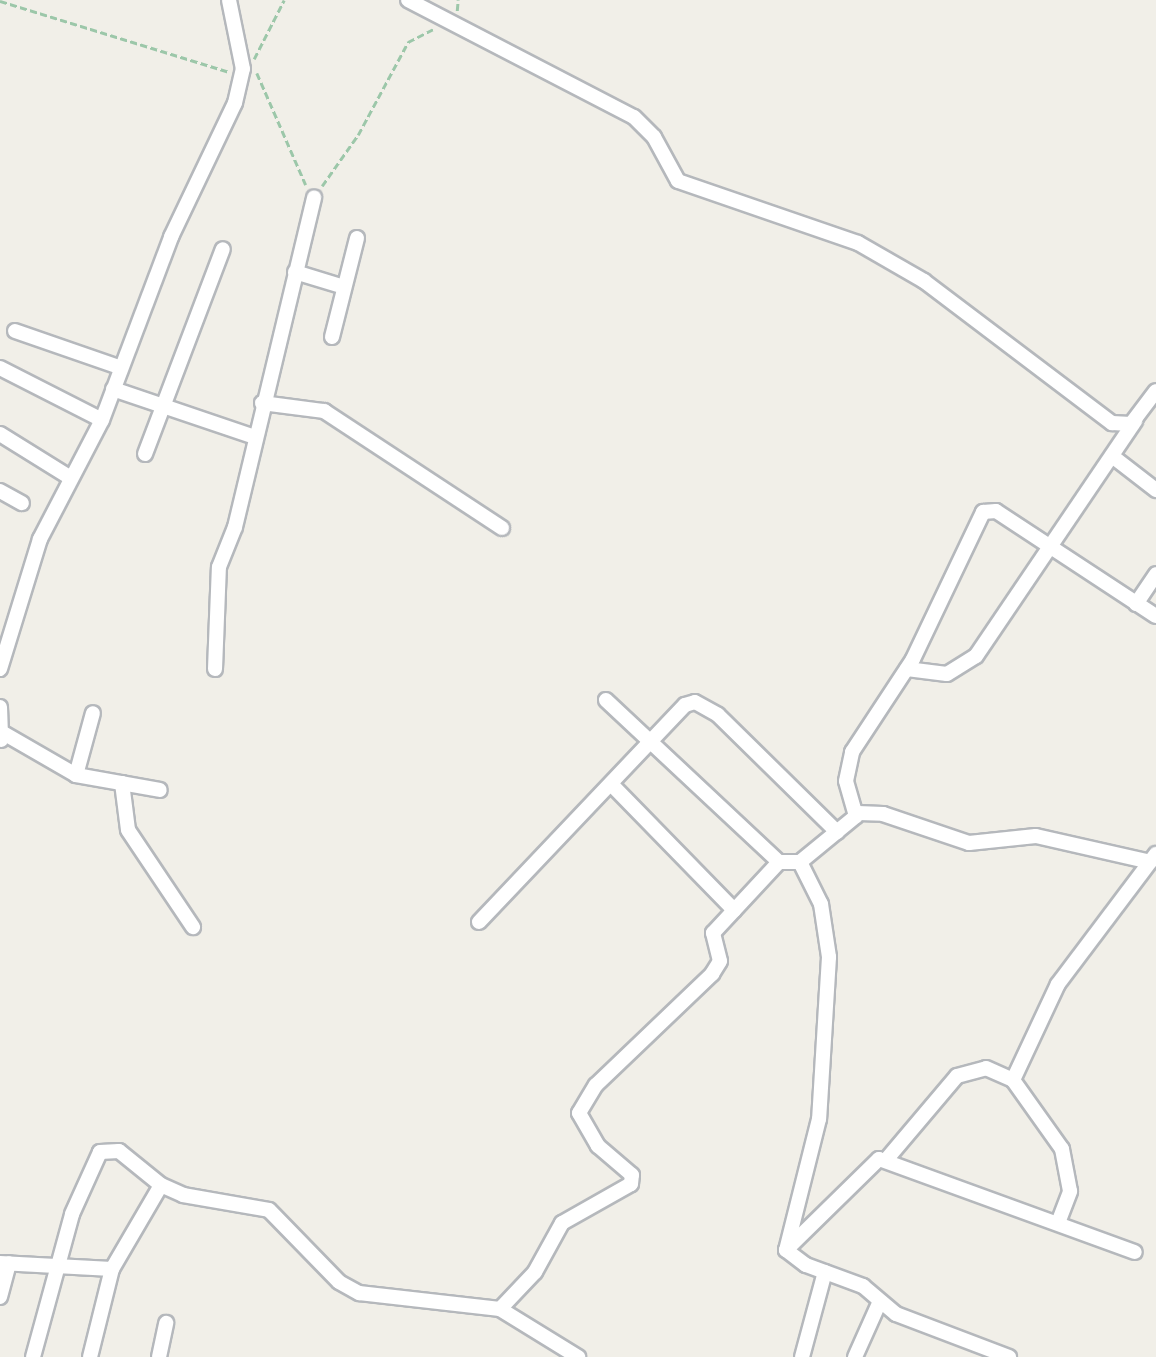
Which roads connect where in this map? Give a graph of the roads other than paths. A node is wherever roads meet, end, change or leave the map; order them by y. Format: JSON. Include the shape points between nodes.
{"nodes":[{"id":1,"x":229,"y":0,"type":"edge"},
{"id":2,"x":408,"y":0,"type":"edge"},
{"id":3,"x":314,"y":197,"type":"road end"},
{"id":4,"x":357,"y":238,"type":"dead end"},
{"id":5,"x":223,"y":249,"type":"dead end"},
{"id":6,"x":295,"y":272,"type":"junction"},
{"id":7,"x":344,"y":287,"type":"junction"},
{"id":8,"x":15,"y":331,"type":"dead end"},
{"id":9,"x":331,"y":337,"type":"dead end"},
{"id":10,"x":119,"y":367,"type":"junction"},
{"id":11,"x":0,"y":368,"type":"edge"},
{"id":12,"x":113,"y":389,"type":"junction"},
{"id":13,"x":1156,"y":391,"type":"edge"},
{"id":14,"x":262,"y":402,"type":"junction"},
{"id":15,"x":162,"y":406,"type":"junction"},
{"id":16,"x":1136,"y":418,"type":"junction"},
{"id":17,"x":102,"y":420,"type":"junction"},
{"id":18,"x":0,"y":434,"type":"edge"},
{"id":19,"x":252,"y":436,"type":"junction"},
{"id":20,"x":145,"y":454,"type":"dead end"},
{"id":21,"x":1112,"y":456,"type":"junction"},
{"id":22,"x":69,"y":477,"type":"junction"},
{"id":23,"x":1156,"y":490,"type":"edge"},
{"id":24,"x":0,"y":491,"type":"edge"},
{"id":25,"x":22,"y":503,"type":"dead end"},
{"id":26,"x":502,"y":528,"type":"dead end"},
{"id":27,"x":1049,"y":551,"type":"junction"},
{"id":28,"x":1156,"y":574,"type":"edge"},
{"id":29,"x":1136,"y":604,"type":"junction"},
{"id":30,"x":1156,"y":616,"type":"edge"},
{"id":31,"x":0,"y":669,"type":"edge"},
{"id":32,"x":215,"y":669,"type":"dead end"},
{"id":33,"x":907,"y":669,"type":"junction"},
{"id":34,"x":606,"y":700,"type":"dead end"},
{"id":35,"x":0,"y":707,"type":"edge"},
{"id":36,"x":93,"y":713,"type":"dead end"},
{"id":37,"x":3,"y":738,"type":"edge"},
{"id":38,"x":649,"y":740,"type":"junction"},
{"id":39,"x":76,"y":775,"type":"junction"},
{"id":40,"x":122,"y":783,"type":"junction"},
{"id":41,"x":612,"y":785,"type":"junction"},
{"id":42,"x":160,"y":790,"type":"dead end"},
{"id":43,"x":858,"y":813,"type":"junction"},
{"id":44,"x":837,"y":832,"type":"junction"},
{"id":45,"x":1153,"y":858,"type":"edge"},
{"id":46,"x":779,"y":862,"type":"junction"},
{"id":47,"x":800,"y":862,"type":"junction"},
{"id":48,"x":734,"y":910,"type":"junction"},
{"id":49,"x":479,"y":922,"type":"dead end"},
{"id":50,"x":193,"y":928,"type":"dead end"},
{"id":51,"x":1013,"y":1080,"type":"junction"},
{"id":52,"x":886,"y":1160,"type":"junction"},
{"id":53,"x":161,"y":1185,"type":"junction"},
{"id":54,"x":1058,"y":1223,"type":"junction"},
{"id":55,"x":786,"y":1250,"type":"junction"},
{"id":56,"x":1135,"y":1252,"type":"dead end"},
{"id":57,"x":5,"y":1263,"type":"edge"},
{"id":58,"x":57,"y":1266,"type":"junction"},
{"id":59,"x":112,"y":1269,"type":"junction"},
{"id":60,"x":825,"y":1272,"type":"junction"},
{"id":61,"x":0,"y":1297,"type":"edge"},
{"id":62,"x":880,"y":1301,"type":"junction"},
{"id":63,"x":500,"y":1309,"type":"junction"},
{"id":64,"x":166,"y":1323,"type":"dead end"},
{"id":65,"x":33,"y":1357,"type":"edge"},
{"id":66,"x":90,"y":1357,"type":"edge"},
{"id":67,"x":159,"y":1357,"type":"edge"},
{"id":68,"x":578,"y":1357,"type":"edge"},
{"id":69,"x":802,"y":1357,"type":"edge"},
{"id":70,"x":855,"y":1357,"type":"edge"},
{"id":71,"x":1009,"y":1357,"type":"edge"}],
"edges":[{"from":1,"to":10,"type":"street","via":[[246,70]]},
{"from":2,"to":16,"type":"street","via":[[456,20],[554,81],[634,117],[654,137],[678,181],[858,243],[924,281],[1112,423],[1124,427]]},
{"from":3,"to":6,"type":"street"},
{"from":4,"to":7,"type":"street"},
{"from":5,"to":15,"type":"street"},
{"from":6,"to":7,"type":"street"},
{"from":6,"to":14,"type":"street"},
{"from":7,"to":9,"type":"street"},
{"from":8,"to":10,"type":"street"},
{"from":10,"to":12,"type":"street"},
{"from":11,"to":17,"type":"street"},
{"from":12,"to":15,"type":"street"},
{"from":12,"to":17,"type":"street"},
{"from":13,"to":16,"type":"street"},
{"from":14,"to":19,"type":"street"},
{"from":14,"to":26,"type":"street","via":[[324,411]]},
{"from":15,"to":19,"type":"street"},
{"from":15,"to":20,"type":"street"},
{"from":16,"to":21,"type":"street"},
{"from":17,"to":22,"type":"street"},
{"from":18,"to":22,"type":"street"},
{"from":19,"to":32,"type":"street","via":[[235,527],[219,567]]},
{"from":21,"to":23,"type":"street"},
{"from":21,"to":27,"type":"street"},
{"from":22,"to":31,"type":"street","via":[[40,539]]},
{"from":24,"to":25,"type":"street"},
{"from":27,"to":29,"type":"street"},
{"from":27,"to":33,"type":"street","via":[[967,664],[947,674]]},
{"from":27,"to":33,"type":"street","via":[[996,512],[984,512]]},
{"from":28,"to":29,"type":"street"},
{"from":29,"to":30,"type":"street"},
{"from":33,"to":43,"type":"street","via":[[849,759],[847,789]]},
{"from":34,"to":38,"type":"street"},
{"from":35,"to":37,"type":"street"},
{"from":36,"to":39,"type":"street"},
{"from":37,"to":39,"type":"street"},
{"from":38,"to":41,"type":"street"},
{"from":38,"to":44,"type":"street","via":[[685,705],[707,708]]},
{"from":38,"to":46,"type":"street"},
{"from":39,"to":40,"type":"street"},
{"from":40,"to":42,"type":"street"},
{"from":40,"to":50,"type":"street","via":[[128,830]]},
{"from":41,"to":48,"type":"street"},
{"from":41,"to":49,"type":"street"},
{"from":43,"to":44,"type":"street"},
{"from":43,"to":45,"type":"street","via":[[883,814],[969,843],[1036,836]]},
{"from":44,"to":47,"type":"street"},
{"from":45,"to":51,"type":"street","via":[[1058,984]]},
{"from":46,"to":47,"type":"street"},
{"from":46,"to":48,"type":"street"},
{"from":47,"to":55,"type":"street","via":[[821,904],[829,957],[818,1119]]},
{"from":48,"to":63,"type":"street","via":[[713,933],[720,961],[712,974],[596,1085],[579,1113],[598,1146],[632,1175],[631,1184],[562,1223],[535,1272]]},
{"from":51,"to":52,"type":"street","via":[[986,1068],[957,1076]]},
{"from":51,"to":54,"type":"street","via":[[1062,1149],[1069,1191]]},
{"from":52,"to":54,"type":"street"},
{"from":52,"to":55,"type":"street","via":[[874,1162]]},
{"from":53,"to":58,"type":"street","via":[[119,1151],[104,1148],[72,1214]]},
{"from":53,"to":59,"type":"street"},
{"from":53,"to":63,"type":"street","via":[[183,1195],[269,1210],[332,1276],[359,1293]]},
{"from":54,"to":56,"type":"street"},
{"from":55,"to":60,"type":"street"},
{"from":57,"to":58,"type":"street"},
{"from":57,"to":61,"type":"street"},
{"from":58,"to":59,"type":"street"},
{"from":58,"to":65,"type":"street"},
{"from":59,"to":66,"type":"street"},
{"from":60,"to":62,"type":"street","via":[[863,1286]]},
{"from":60,"to":69,"type":"street"},
{"from":62,"to":70,"type":"street"},
{"from":62,"to":71,"type":"street","via":[[896,1314]]},
{"from":63,"to":68,"type":"street"},
{"from":64,"to":67,"type":"street"}]}
